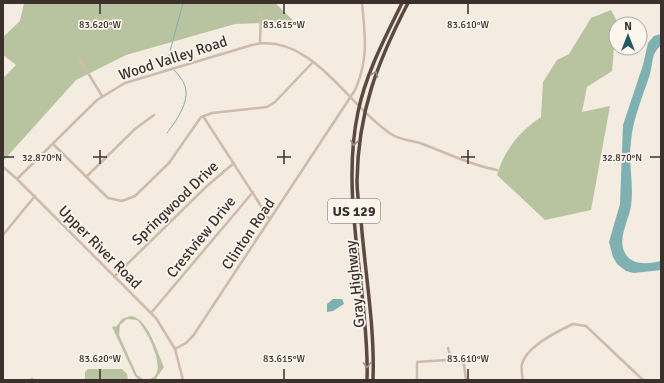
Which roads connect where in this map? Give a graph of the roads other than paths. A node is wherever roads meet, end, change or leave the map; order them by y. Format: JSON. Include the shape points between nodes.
{"nodes":[{"id":1,"x":362,"y":3,"type":"edge"},
{"id":2,"x":402,"y":3,"type":"edge"},
{"id":3,"x":408,"y":3,"type":"edge"},
{"id":4,"x":261,"y":13,"type":"dead end"},
{"id":5,"x":260,"y":43,"type":"junction"},
{"id":6,"x":79,"y":58,"type":"dead end"},
{"id":7,"x":313,"y":62,"type":"junction"},
{"id":8,"x":102,"y":96,"type":"junction"},
{"id":9,"x":351,"y":97,"type":"junction"},
{"id":10,"x":360,"y":105,"type":"junction"},
{"id":11,"x":364,"y":111,"type":"junction"},
{"id":12,"x":154,"y":115,"type":"dead end"},
{"id":13,"x":203,"y":116,"type":"junction"},
{"id":14,"x":53,"y":144,"type":"junction"},
{"id":15,"x":234,"y":163,"type":"junction"},
{"id":16,"x":3,"y":167,"type":"edge"},
{"id":17,"x":496,"y":170,"type":"dead end"},
{"id":18,"x":86,"y":177,"type":"junction"},
{"id":19,"x":17,"y":179,"type":"junction"},
{"id":20,"x":253,"y":192,"type":"junction"},
{"id":21,"x":35,"y":196,"type":"junction"},
{"id":22,"x":270,"y":220,"type":"junction"},
{"id":23,"x":3,"y":234,"type":"edge"},
{"id":24,"x":114,"y":277,"type":"junction"},
{"id":25,"x":151,"y":313,"type":"junction"},
{"id":26,"x":448,"y":348,"type":"dead end"},
{"id":27,"x":175,"y":349,"type":"junction"},
{"id":28,"x":452,"y":358,"type":"junction"},
{"id":29,"x":183,"y":380,"type":"edge"},
{"id":30,"x":367,"y":380,"type":"edge"},
{"id":31,"x":373,"y":380,"type":"edge"},
{"id":32,"x":417,"y":380,"type":"edge"},
{"id":33,"x":466,"y":380,"type":"edge"},
{"id":34,"x":523,"y":380,"type":"edge"},
{"id":35,"x":643,"y":380,"type":"edge"}],
"edges":[{"from":1,"to":9,"type":"street","name":"Clinton Road","via":[[365,57],[362,75]]},
{"from":2,"to":10,"type":"highway","name":"Gray Highway","number":"US 129","via":[[375,59]]},
{"from":11,"to":3,"type":"highway","name":"Gray Highway","number":"US 129","one_way":true,"via":[[381,59]]},
{"from":4,"to":5,"type":"street"},
{"from":5,"to":7,"type":"street","name":"Wood Valley Road","via":[[292,47]]},
{"from":5,"to":8,"type":"street","name":"Wood Valley Road","via":[[136,79]]},
{"from":6,"to":8,"type":"street"},
{"from":7,"to":9,"type":"street","name":"Wood Valley Road"},
{"from":7,"to":13,"type":"street","via":[[275,102],[267,107]]},
{"from":8,"to":14,"type":"street","name":"Wood Valley Road"},
{"from":9,"to":10,"type":"street","name":"Wood Valley Road"},
{"from":9,"to":22,"type":"street","name":"Clinton Road"},
{"from":10,"to":11,"type":"street","name":"Wood Valley Road"},
{"from":10,"to":30,"type":"highway","name":"Gray Highway","number":"US 129","one_way":true,"via":[[353,150],[352,181]]},
{"from":11,"to":17,"type":"street","name":"Wood Valley Road","via":[[396,137],[420,143],[482,168]]},
{"from":11,"to":31,"type":"highway","name":"Gray Highway","number":"US 129","via":[[357,183],[372,338]]},
{"from":12,"to":18,"type":"street","via":[[135,129]]},
{"from":13,"to":15,"type":"street"},
{"from":13,"to":18,"type":"street","via":[[169,163],[131,199],[112,200]]},
{"from":14,"to":18,"type":"street"},
{"from":14,"to":19,"type":"street","name":"Wood Valley Road"},
{"from":15,"to":20,"type":"street"},
{"from":15,"to":24,"type":"street","name":"Springwood Drive","via":[[211,182]]},
{"from":16,"to":19,"type":"street","name":"Upper River Road"},
{"from":19,"to":21,"type":"street","name":"Upper River Road"},
{"from":20,"to":22,"type":"street"},
{"from":20,"to":25,"type":"street","name":"Crestview Drive"},
{"from":21,"to":23,"type":"street"},
{"from":21,"to":24,"type":"street","name":"Upper River Road"},
{"from":22,"to":27,"type":"street","name":"Clinton Road","via":[[193,336]]},
{"from":24,"to":25,"type":"street","name":"Upper River Road"},
{"from":25,"to":27,"type":"street","name":"Upper River Road","via":[[163,327]]},
{"from":26,"to":28,"type":"street"},
{"from":27,"to":29,"type":"street"},
{"from":28,"to":32,"type":"street","via":[[417,362]]},
{"from":28,"to":33,"type":"street","via":[[464,364]]},
{"from":34,"to":35,"type":"street","via":[[522,364],[531,349],[573,324],[586,326]]}]}
